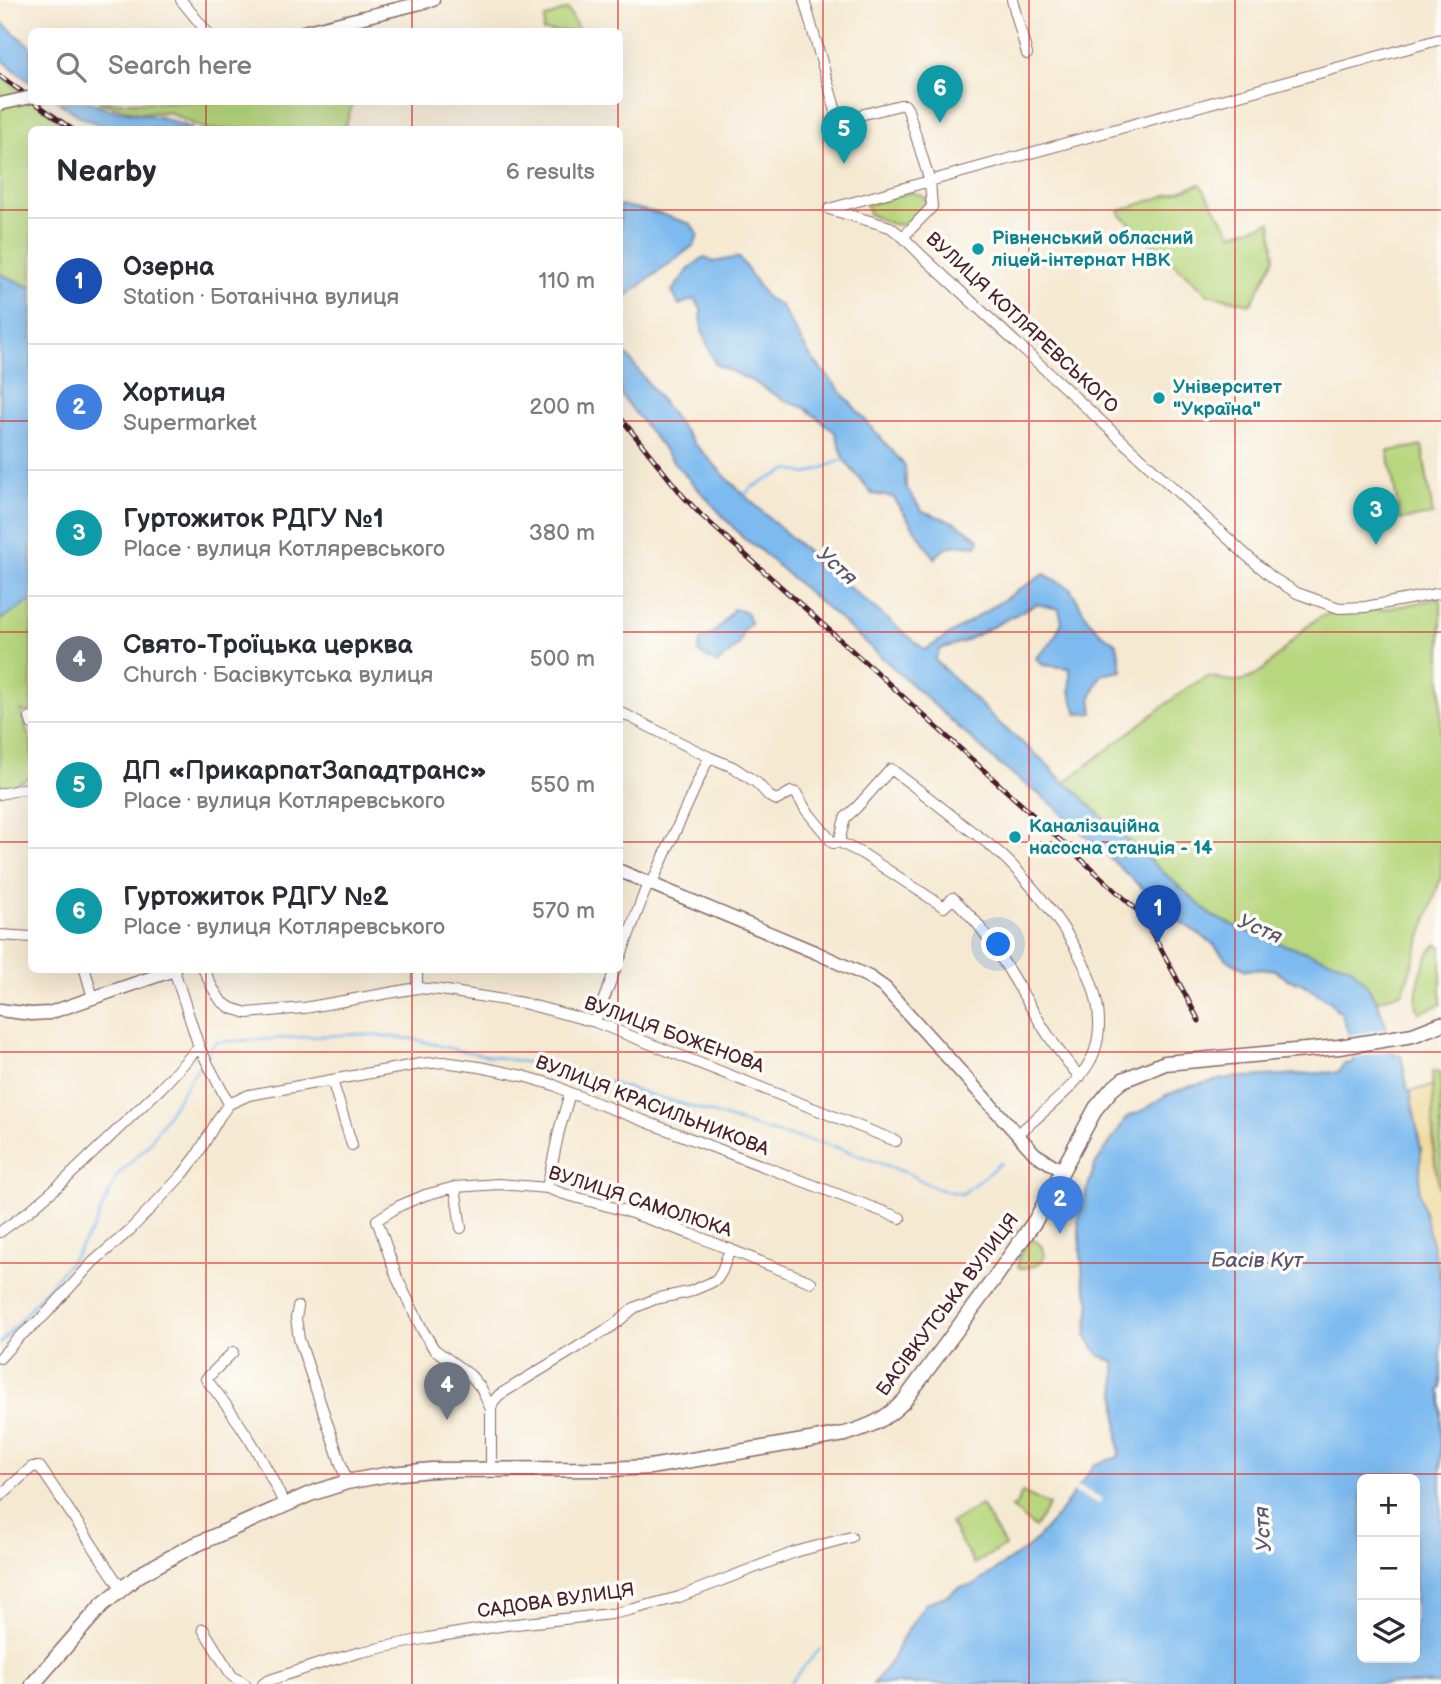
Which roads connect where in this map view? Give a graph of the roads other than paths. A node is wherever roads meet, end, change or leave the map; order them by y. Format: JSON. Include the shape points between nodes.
{"nodes":[{"id":1,"x":181,"y":0,"type":"edge"},
{"id":2,"x":433,"y":0,"type":"edge"},
{"id":3,"x":804,"y":0,"type":"edge"},
{"id":4,"x":1012,"y":0,"type":"edge"},
{"id":5,"x":204,"y":28,"type":"edge"},
{"id":6,"x":319,"y":28,"type":"edge"},
{"id":7,"x":1441,"y":39,"type":"edge"},
{"id":8,"x":1027,"y":54,"type":"dead end"},
{"id":9,"x":28,"y":98,"type":"edge"},
{"id":10,"x":0,"y":104,"type":"edge"},
{"id":11,"x":930,"y":182,"type":"junction"},
{"id":12,"x":903,"y":237,"type":"junction"},
{"id":13,"x":1441,"y":593,"type":"edge"},
{"id":14,"x":623,"y":714,"type":"edge"},
{"id":15,"x":709,"y":757,"type":"junction"},
{"id":16,"x":28,"y":788,"type":"edge"},
{"id":17,"x":0,"y":794,"type":"edge"},
{"id":18,"x":839,"y":842,"type":"junction"},
{"id":19,"x":623,"y":872,"type":"edge"},
{"id":20,"x":650,"y":884,"type":"junction"},
{"id":21,"x":0,"y":935,"type":"edge"},
{"id":22,"x":28,"y":937,"type":"edge"},
{"id":23,"x":623,"y":951,"type":"edge"},
{"id":24,"x":86,"y":973,"type":"edge"},
{"id":25,"x":165,"y":973,"type":"edge"},
{"id":26,"x":175,"y":973,"type":"edge"},
{"id":27,"x":205,"y":973,"type":"edge"},
{"id":28,"x":416,"y":973,"type":"edge"},
{"id":29,"x":614,"y":973,"type":"edge"},
{"id":30,"x":417,"y":988,"type":"junction"},
{"id":31,"x":93,"y":998,"type":"junction"},
{"id":32,"x":0,"y":1010,"type":"edge"},
{"id":33,"x":595,"y":1022,"type":"junction"},
{"id":34,"x":1441,"y":1024,"type":"edge"},
{"id":35,"x":199,"y":1047,"type":"junction"},
{"id":36,"x":1080,"y":1077,"type":"junction"},
{"id":37,"x":332,"y":1080,"type":"junction"},
{"id":38,"x":570,"y":1093,"type":"junction"},
{"id":39,"x":229,"y":1104,"type":"junction"},
{"id":40,"x":1017,"y":1135,"type":"junction"},
{"id":41,"x":896,"y":1140,"type":"dead end"},
{"id":42,"x":352,"y":1145,"type":"dead end"},
{"id":43,"x":1061,"y":1170,"type":"junction"},
{"id":44,"x":455,"y":1187,"type":"junction"},
{"id":45,"x":547,"y":1188,"type":"junction"},
{"id":46,"x":900,"y":1218,"type":"dead end"},
{"id":47,"x":461,"y":1228,"type":"dead end"},
{"id":48,"x":0,"y":1232,"type":"edge"},
{"id":49,"x":730,"y":1249,"type":"junction"},
{"id":50,"x":811,"y":1282,"type":"dead end"},
{"id":51,"x":298,"y":1307,"type":"dead end"},
{"id":52,"x":233,"y":1352,"type":"dead end"},
{"id":53,"x":0,"y":1358,"type":"edge"},
{"id":54,"x":491,"y":1409,"type":"junction"},
{"id":55,"x":491,"y":1469,"type":"junction"},
{"id":56,"x":348,"y":1482,"type":"junction"},
{"id":57,"x":0,"y":1496,"type":"edge"},
{"id":58,"x":285,"y":1506,"type":"junction"},
{"id":59,"x":851,"y":1537,"type":"dead end"},
{"id":60,"x":121,"y":1588,"type":"junction"},
{"id":61,"x":204,"y":1629,"type":"dead end"},
{"id":62,"x":33,"y":1684,"type":"edge"},
{"id":63,"x":245,"y":1684,"type":"edge"},
{"id":64,"x":263,"y":1684,"type":"edge"}],
"edges":[{"from":1,"to":5,"type":"street"},
{"from":2,"to":6,"type":"street"},
{"from":3,"to":11,"type":"street","via":[[836,115],[848,118],[905,105]]},
{"from":4,"to":8,"type":"street"},
{"from":7,"to":11,"type":"street"},
{"from":9,"to":10,"type":"street","bridge":true},
{"from":11,"to":12,"type":"street","name":"ВУЛИЦЯ КОТЛЯРЕВСЬКОГО","via":[[932,207]]},
{"from":11,"to":12,"type":"street","via":[[829,209],[890,227]]},
{"from":12,"to":13,"type":"street","name":"ВУЛИЦЯ КОТЛЯРЕВСЬКОГО","via":[[1273,578],[1297,593],[1339,608]]},
{"from":14,"to":15,"type":"street"},
{"from":15,"to":18,"type":"street","via":[[757,783],[769,797],[777,800],[796,793],[829,839]]},
{"from":15,"to":20,"type":"street"},
{"from":16,"to":17,"type":"street"},
{"from":18,"to":36,"type":"street","via":[[943,907],[953,898],[976,922]]},
{"from":18,"to":36,"type":"street","via":[[845,818],[891,769],[1007,860],[1075,946],[1093,986],[1098,1005],[1096,1049]]},
{"from":19,"to":20,"type":"street"},
{"from":20,"to":23,"type":"street"},
{"from":20,"to":40,"type":"street","via":[[869,977],[885,988]]},
{"from":21,"to":22,"type":"street"},
{"from":24,"to":31,"type":"street"},
{"from":25,"to":31,"type":"street"},
{"from":26,"to":35,"type":"street"},
{"from":27,"to":30,"type":"street","name":"ВУЛИЦЯ БОЖЕНОВА","via":[[221,1000],[247,1013]]},
{"from":28,"to":30,"type":"street"},
{"from":29,"to":33,"type":"street"},
{"from":30,"to":33,"type":"street","name":"ВУЛИЦЯ БОЖЕНОВА","via":[[523,1003]]},
{"from":31,"to":32,"type":"street","via":[[49,1013]]},
{"from":33,"to":41,"type":"street","name":"ВУЛИЦЯ БОЖЕНОВА"},
{"from":34,"to":43,"type":"main road","name":"БАСІВКУТСЬКА ВУЛИЦЯ","via":[[1413,1035],[1339,1048],[1165,1063],[1123,1080],[1111,1090]]},
{"from":35,"to":39,"type":"street"},
{"from":35,"to":48,"type":"street","via":[[64,1181]]},
{"from":36,"to":40,"type":"street"},
{"from":37,"to":38,"type":"street","name":"ВУЛИЦЯ КРАСИЛЬНИКОВА","via":[[444,1062],[523,1076]]},
{"from":37,"to":39,"type":"street","name":"ВУЛИЦЯ КРАСИЛЬНИКОВА","via":[[249,1095]]},
{"from":37,"to":42,"type":"street"},
{"from":38,"to":45,"type":"street"},
{"from":38,"to":46,"type":"street","name":"ВУЛИЦЯ КРАСИЛЬНИКОВА"},
{"from":39,"to":53,"type":"street","via":[[183,1174]]},
{"from":40,"to":43,"type":"street","via":[[1035,1154]]},
{"from":43,"to":55,"type":"main road","name":"БАСІВКУТСЬКА ВУЛИЦЯ","via":[[1035,1221],[923,1376],[890,1415],[870,1426],[650,1468]]},
{"from":44,"to":45,"type":"street","name":"ВУЛИЦЯ САМОЛЮКА"},
{"from":44,"to":47,"type":"street"},
{"from":44,"to":54,"type":"street","name":"ВУЛИЦЯ САМОЛЮКА","via":[[425,1195],[377,1220],[397,1278],[423,1331],[434,1349],[470,1375]]},
{"from":45,"to":49,"type":"street","name":"ВУЛИЦЯ САМОЛЮКА"},
{"from":49,"to":50,"type":"street","name":"ВУЛИЦЯ САМОЛЮКА"},
{"from":49,"to":54,"type":"street","via":[[717,1279],[634,1308],[593,1339],[499,1395]]},
{"from":51,"to":56,"type":"street","via":[[299,1339]]},
{"from":52,"to":58,"type":"street","via":[[206,1379],[247,1433]]},
{"from":54,"to":55,"type":"street"},
{"from":55,"to":56,"type":"main road","name":"БАСІВКУТСЬКА ВУЛИЦЯ","via":[[432,1470]]},
{"from":56,"to":58,"type":"main road","name":"БАСІВКУТСЬКА ВУЛИЦЯ"},
{"from":57,"to":60,"type":"street","via":[[32,1467],[40,1467]]},
{"from":58,"to":60,"type":"main road","name":"БАСІВКУТСЬКА ВУЛИЦЯ","via":[[188,1548]]},
{"from":59,"to":64,"type":"street","name":"САДОВА ВУЛИЦЯ","via":[[794,1552],[679,1597],[611,1614],[428,1638],[337,1658]]},
{"from":60,"to":62,"type":"main road","name":"БАСІВКУТСЬКА ВУЛИЦЯ"},
{"from":61,"to":63,"type":"street","via":[[232,1676]]}]}
